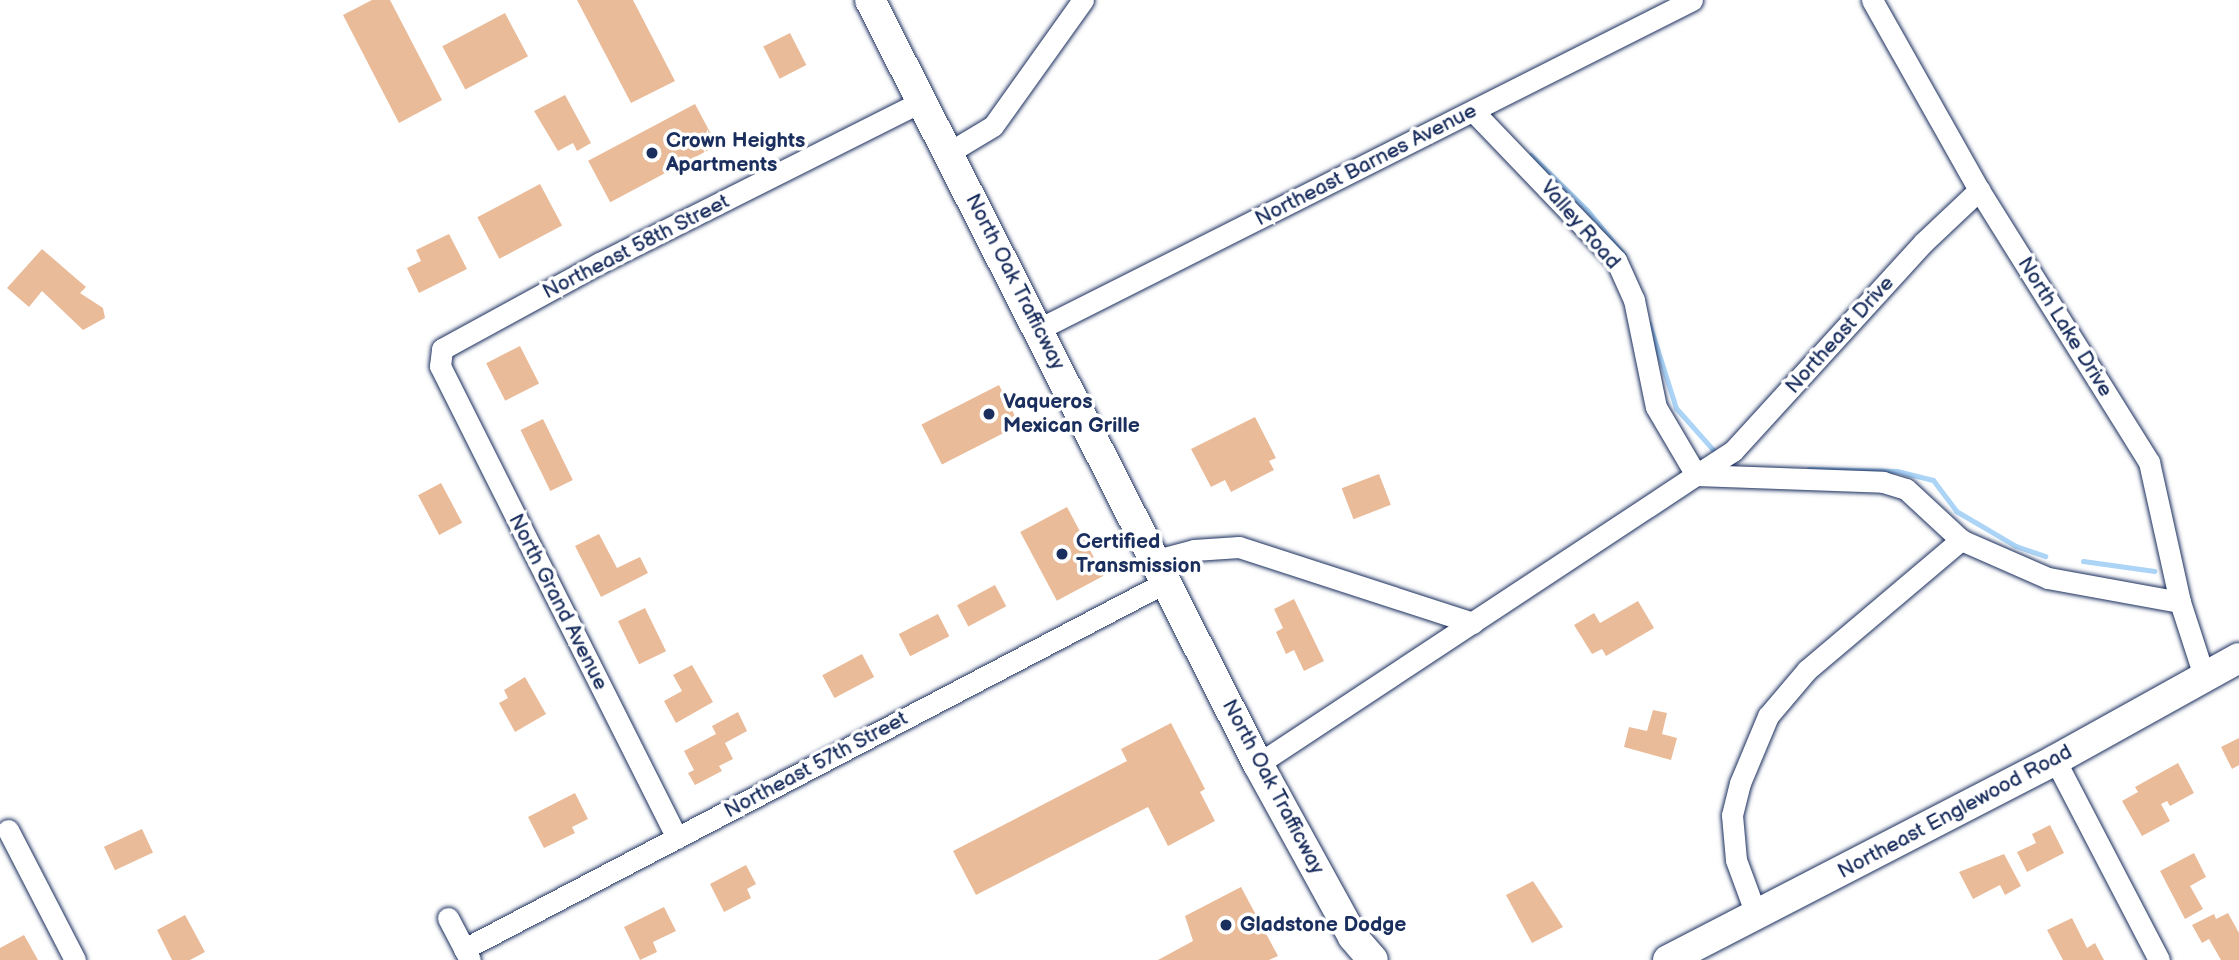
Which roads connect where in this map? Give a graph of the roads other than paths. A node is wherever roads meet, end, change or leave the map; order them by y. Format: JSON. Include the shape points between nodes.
{"nodes":[{"id":1,"x":870,"y":0,"type":"edge"},
{"id":2,"x":1083,"y":0,"type":"edge"},
{"id":3,"x":1692,"y":0,"type":"edge"},
{"id":4,"x":1871,"y":0,"type":"edge"},
{"id":5,"x":922,"y":101,"type":"junction"},
{"id":6,"x":1473,"y":111,"type":"junction"},
{"id":7,"x":948,"y":153,"type":"junction"},
{"id":8,"x":1979,"y":190,"type":"junction"},
{"id":9,"x":1039,"y":329,"type":"junction"},
{"id":10,"x":440,"y":366,"type":"joint"},
{"id":11,"x":1696,"y":475,"type":"junction"},
{"id":12,"x":1961,"y":540,"type":"junction"},
{"id":13,"x":1163,"y":570,"type":"junction"},
{"id":14,"x":2180,"y":602,"type":"junction"},
{"id":15,"x":1473,"y":623,"type":"junction"},
{"id":16,"x":2239,"y":658,"type":"edge"},
{"id":17,"x":2204,"y":676,"type":"junction"},
{"id":18,"x":2055,"y":760,"type":"junction"},
{"id":19,"x":1258,"y":764,"type":"junction"},
{"id":20,"x":8,"y":830,"type":"dead end"},
{"id":21,"x":677,"y":838,"type":"junction"},
{"id":22,"x":1756,"y":917,"type":"junction"},
{"id":23,"x":448,"y":918,"type":"dead end"},
{"id":24,"x":1356,"y":948,"type":"edge"},
{"id":25,"x":467,"y":954,"type":"edge"},
{"id":26,"x":75,"y":960,"type":"edge"},
{"id":27,"x":1373,"y":960,"type":"edge"},
{"id":28,"x":1668,"y":960,"type":"edge"},
{"id":29,"x":2159,"y":960,"type":"edge"}],
"edges":[{"from":1,"to":5,"type":"main road","name":"North Oak Trafficway"},
{"from":2,"to":7,"type":"street","via":[[993,126]]},
{"from":3,"to":6,"type":"street","name":"Northeast Barnes Avenue"},
{"from":4,"to":8,"type":"street","name":"North Lake Drive"},
{"from":5,"to":7,"type":"main road","name":"North Oak Trafficway"},
{"from":5,"to":10,"type":"street","name":"Northeast 58th Street","via":[[600,263],[442,349]]},
{"from":6,"to":9,"type":"street","name":"Northeast Barnes Avenue"},
{"from":6,"to":11,"type":"street","name":"Valley Road","via":[[1616,260],[1634,300],[1656,407]]},
{"from":7,"to":9,"type":"main road","name":"North Oak Trafficway"},
{"from":8,"to":11,"type":"street","name":"Northeast Drive","via":[[1924,242],[1733,451]]},
{"from":8,"to":14,"type":"street","name":"North Lake Drive","via":[[2149,462]]},
{"from":9,"to":13,"type":"main road","name":"North Oak Trafficway"},
{"from":10,"to":21,"type":"street","name":"North Grand Avenue"},
{"from":11,"to":12,"type":"street","via":[[1883,482],[1906,489]]},
{"from":11,"to":15,"type":"street","name":"Northeast Drive"},
{"from":12,"to":14,"type":"street","via":[[2048,578]]},
{"from":12,"to":22,"type":"street","via":[[1807,670],[1768,716],[1732,814],[1736,860]]},
{"from":13,"to":15,"type":"street","name":"Northeast 57th Street","via":[[1194,550],[1240,547]]},
{"from":13,"to":19,"type":"main road","name":"North Oak Trafficway"},
{"from":13,"to":21,"type":"street","name":"Northeast 57th Street"},
{"from":14,"to":17,"type":"street","name":"North Lake Drive"},
{"from":15,"to":19,"type":"street","name":"Northeast Drive"},
{"from":16,"to":17,"type":"main road","name":"Northeast Englewood Road"},
{"from":17,"to":18,"type":"main road","name":"Northeast Englewood Road"},
{"from":18,"to":22,"type":"main road","name":"Northeast Englewood Road"},
{"from":18,"to":29,"type":"street"},
{"from":19,"to":24,"type":"main road","name":"North Oak Trafficway"},
{"from":20,"to":26,"type":"street"},
{"from":21,"to":25,"type":"street","name":"Northeast 57th Street"},
{"from":22,"to":28,"type":"main road","name":"Northeast Englewood Road"},
{"from":23,"to":25,"type":"street"},
{"from":24,"to":27,"type":"main road","name":"North Oak Trafficway"}]}
